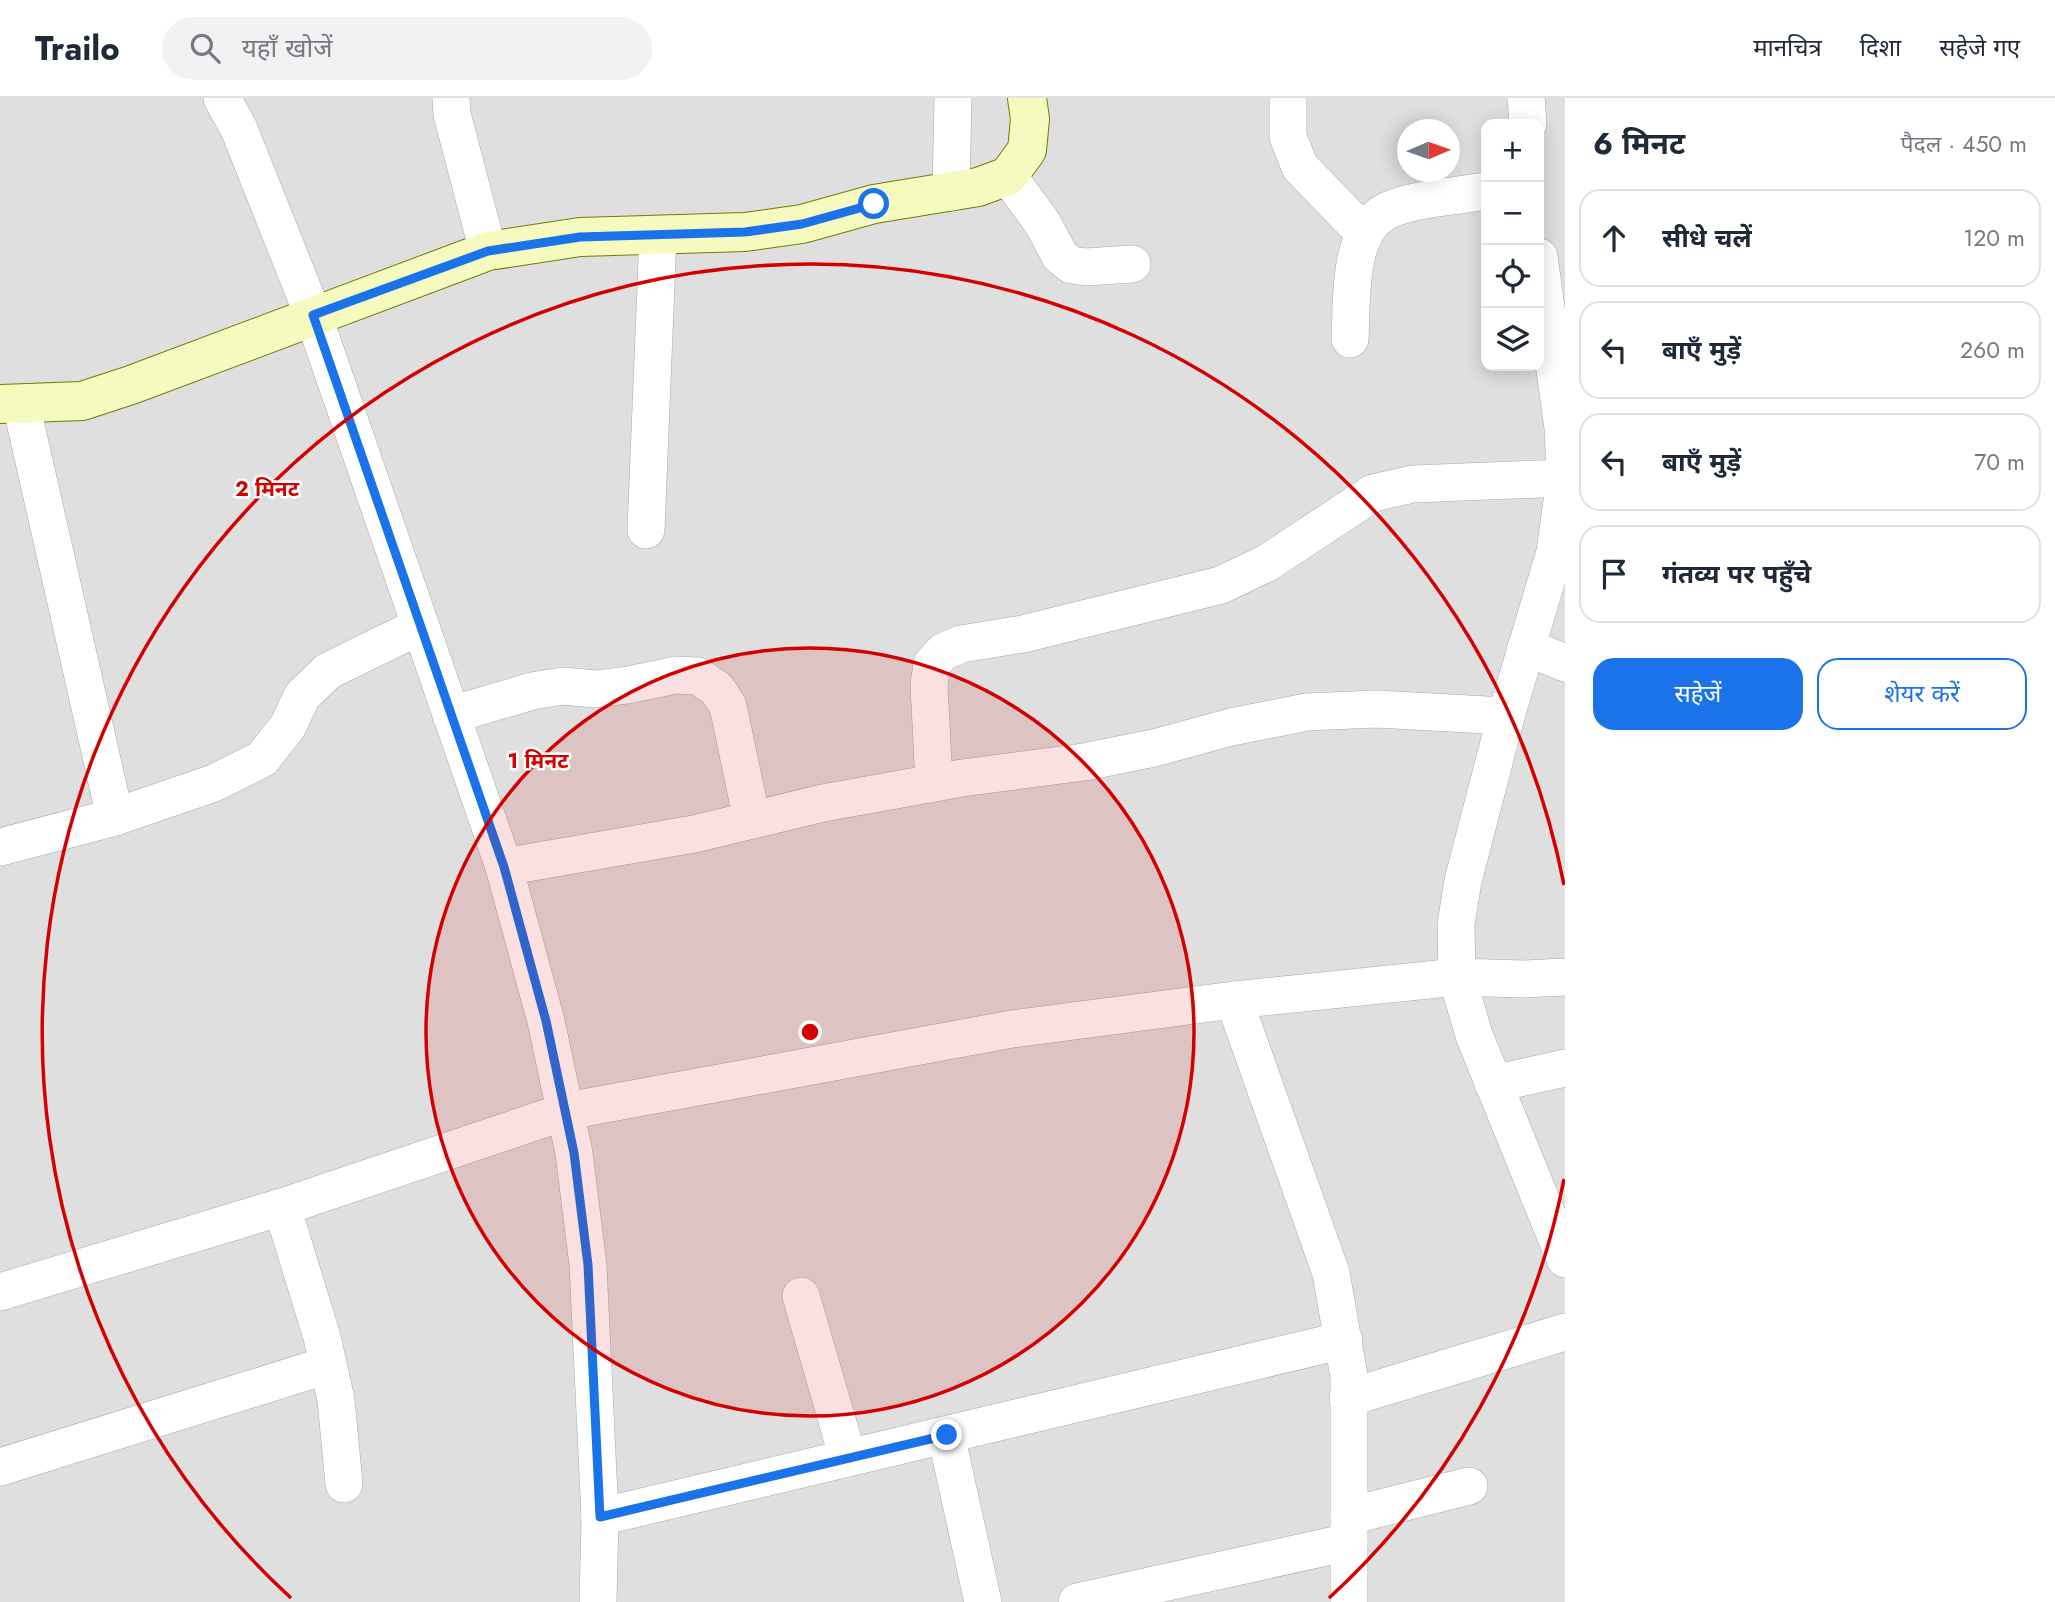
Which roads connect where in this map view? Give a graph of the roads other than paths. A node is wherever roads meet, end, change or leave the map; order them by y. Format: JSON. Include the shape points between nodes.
{"nodes":[{"id":1,"x":222,"y":98,"type":"edge"},
{"id":2,"x":451,"y":98,"type":"edge"},
{"id":3,"x":953,"y":98,"type":"edge"},
{"id":4,"x":1027,"y":98,"type":"edge"},
{"id":5,"x":1288,"y":98,"type":"edge"},
{"id":6,"x":1526,"y":98,"type":"edge"},
{"id":7,"x":1528,"y":119,"type":"edge"},
{"id":8,"x":1008,"y":176,"type":"junction"},
{"id":9,"x":951,"y":192,"type":"junction"},
{"id":10,"x":1481,"y":192,"type":"edge"},
{"id":11,"x":1364,"y":233,"type":"junction"},
{"id":12,"x":658,"y":235,"type":"junction"},
{"id":13,"x":488,"y":251,"type":"junction"},
{"id":14,"x":1132,"y":264,"type":"dead end"},
{"id":15,"x":1544,"y":291,"type":"edge"},
{"id":16,"x":313,"y":315,"type":"junction"},
{"id":17,"x":1350,"y":339,"type":"dead end"},
{"id":18,"x":11,"y":404,"type":"edge"},
{"id":19,"x":1564,"y":427,"type":"edge"},
{"id":20,"x":1565,"y":472,"type":"edge"},
{"id":21,"x":1565,"y":479,"type":"edge"},
{"id":22,"x":646,"y":530,"type":"dead end"},
{"id":23,"x":420,"y":626,"type":"junction"},
{"id":24,"x":1527,"y":648,"type":"junction"},
{"id":25,"x":1565,"y":663,"type":"edge"},
{"id":26,"x":451,"y":715,"type":"junction"},
{"id":27,"x":1507,"y":716,"type":"junction"},
{"id":28,"x":934,"y":783,"type":"junction"},
{"id":29,"x":115,"y":817,"type":"junction"},
{"id":30,"x":752,"y":820,"type":"junction"},
{"id":31,"x":0,"y":847,"type":"edge"},
{"id":32,"x":504,"y":867,"type":"junction"},
{"id":33,"x":1457,"y":977,"type":"junction"},
{"id":34,"x":1565,"y":977,"type":"edge"},
{"id":35,"x":1234,"y":1000,"type":"junction"},
{"id":36,"x":1565,"y":1068,"type":"edge"},
{"id":37,"x":1493,"y":1083,"type":"junction"},
{"id":38,"x":567,"y":1111,"type":"junction"},
{"id":39,"x":282,"y":1206,"type":"junction"},
{"id":40,"x":1565,"y":1259,"type":"edge"},
{"id":41,"x":0,"y":1292,"type":"edge"},
{"id":42,"x":801,"y":1296,"type":"dead end"},
{"id":43,"x":1565,"y":1332,"type":"edge"},
{"id":44,"x":1344,"y":1340,"type":"junction"},
{"id":45,"x":328,"y":1365,"type":"junction"},
{"id":46,"x":1348,"y":1398,"type":"junction"},
{"id":47,"x":947,"y":1435,"type":"junction"},
{"id":48,"x":848,"y":1458,"type":"junction"},
{"id":49,"x":0,"y":1467,"type":"edge"},
{"id":50,"x":345,"y":1485,"type":"dead end"},
{"id":51,"x":1469,"y":1486,"type":"dead end"},
{"id":52,"x":600,"y":1517,"type":"junction"},
{"id":53,"x":1349,"y":1529,"type":"junction"},
{"id":54,"x":598,"y":1602,"type":"edge"},
{"id":55,"x":983,"y":1602,"type":"edge"},
{"id":56,"x":1077,"y":1602,"type":"edge"},
{"id":57,"x":1349,"y":1602,"type":"edge"}],
"edges":[{"from":1,"to":16,"type":"street","via":[[239,129]]},
{"from":2,"to":13,"type":"street"},
{"from":3,"to":9,"type":"street"},
{"from":4,"to":8,"type":"street","via":[[1027,150]]},
{"from":5,"to":11,"type":"street","via":[[1288,137],[1300,167]]},
{"from":6,"to":7,"type":"street"},
{"from":8,"to":9,"type":"street"},
{"from":8,"to":14,"type":"street","via":[[1070,265]]},
{"from":9,"to":12,"type":"street","via":[[874,204],[802,224],[745,232]]},
{"from":10,"to":11,"type":"street","via":[[1384,213]]},
{"from":11,"to":17,"type":"street","via":[[1354,267]]},
{"from":12,"to":13,"type":"street","via":[[580,237]]},
{"from":12,"to":22,"type":"street"},
{"from":13,"to":16,"type":"street"},
{"from":15,"to":19,"type":"street"},
{"from":16,"to":18,"type":"street","via":[[82,401]]},
{"from":16,"to":23,"type":"street"},
{"from":18,"to":29,"type":"street"},
{"from":19,"to":20,"type":"street"},
{"from":21,"to":24,"type":"street","via":[[1555,552]]},
{"from":21,"to":28,"type":"street","via":[[1413,484],[1373,493],[1267,563],[1221,586],[1023,634],[961,644],[943,652],[932,664],[929,685]]},
{"from":23,"to":26,"type":"street"},
{"from":23,"to":29,"type":"street","via":[[328,671],[302,696],[288,726],[262,760],[214,783]]},
{"from":24,"to":25,"type":"street"},
{"from":24,"to":27,"type":"street"},
{"from":26,"to":30,"type":"street","via":[[552,687],[595,688],[676,675],[698,676],[717,688],[729,706]]},
{"from":26,"to":32,"type":"street"},
{"from":27,"to":28,"type":"street","via":[[1377,709],[1307,712],[1084,762]]},
{"from":27,"to":33,"type":"street","via":[[1463,881],[1456,924]]},
{"from":28,"to":30,"type":"street"},
{"from":29,"to":31,"type":"street"},
{"from":30,"to":32,"type":"street"},
{"from":32,"to":38,"type":"street"},
{"from":33,"to":34,"type":"street"},
{"from":33,"to":35,"type":"street"},
{"from":33,"to":37,"type":"street"},
{"from":35,"to":38,"type":"street","via":[[1012,1029]]},
{"from":35,"to":44,"type":"street","via":[[1331,1273]]},
{"from":36,"to":37,"type":"street"},
{"from":37,"to":40,"type":"street"},
{"from":38,"to":39,"type":"street"},
{"from":38,"to":52,"type":"street","via":[[588,1265]]},
{"from":39,"to":41,"type":"street"},
{"from":39,"to":45,"type":"street"},
{"from":42,"to":48,"type":"street"},
{"from":43,"to":46,"type":"street"},
{"from":44,"to":46,"type":"street"},
{"from":44,"to":47,"type":"street"},
{"from":45,"to":49,"type":"street"},
{"from":45,"to":50,"type":"street"},
{"from":46,"to":53,"type":"street"},
{"from":47,"to":48,"type":"street"},
{"from":47,"to":55,"type":"street"},
{"from":48,"to":52,"type":"street"},
{"from":51,"to":53,"type":"street"},
{"from":52,"to":54,"type":"street"},
{"from":53,"to":56,"type":"street"},
{"from":53,"to":57,"type":"street"}]}
